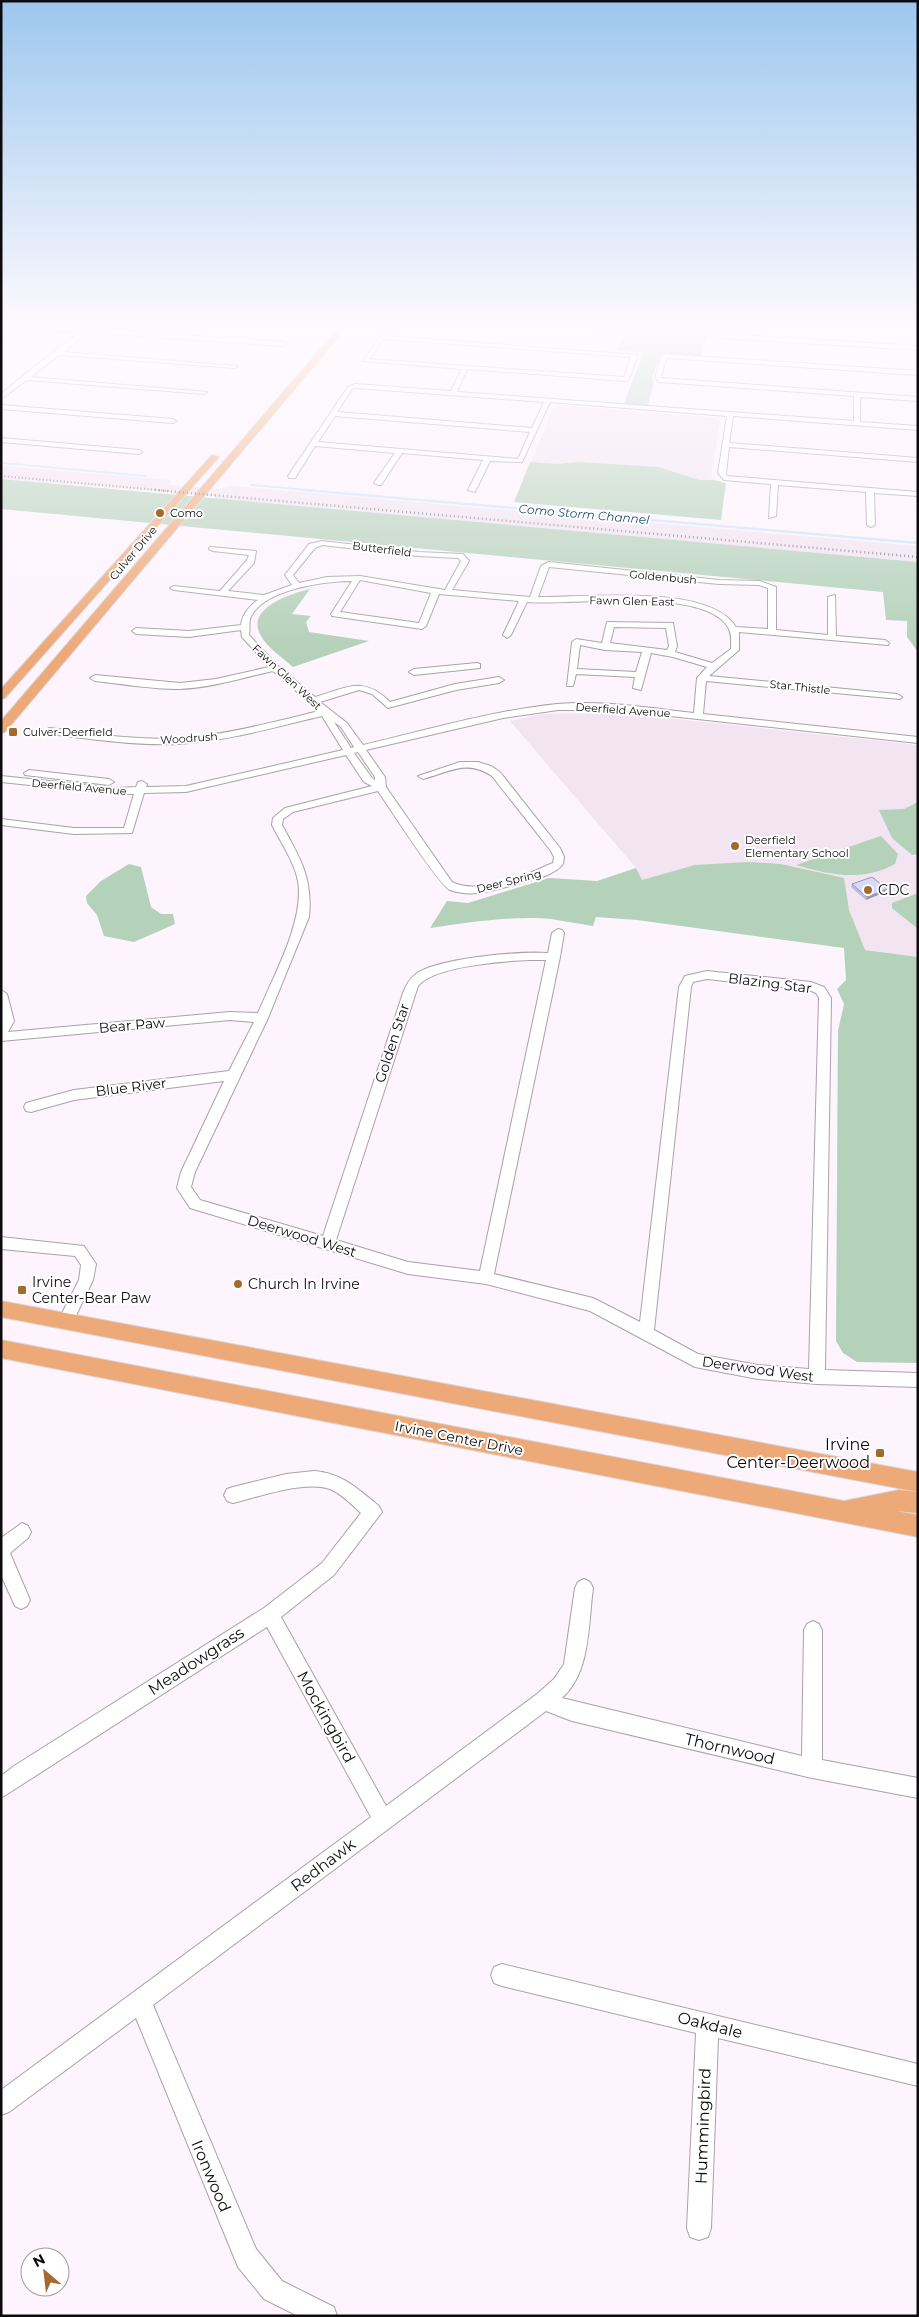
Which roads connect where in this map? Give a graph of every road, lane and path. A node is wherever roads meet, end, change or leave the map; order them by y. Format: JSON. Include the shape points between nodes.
{"nodes":[{"id":1,"x":251,"y":435,"type":"edge"},
{"id":2,"x":319,"y":435,"type":"edge"},
{"id":3,"x":532,"y":435,"type":"edge"},
{"id":4,"x":727,"y":435,"type":"edge"},
{"id":5,"x":1,"y":440,"type":"edge"},
{"id":6,"x":313,"y":444,"type":"junction"},
{"id":7,"x":725,"y":445,"type":"junction"},
{"id":8,"x":221,"y":450,"type":"dead end"},
{"id":9,"x":140,"y":452,"type":"dead end"},
{"id":10,"x":399,"y":452,"type":"junction"},
{"id":11,"x":487,"y":459,"type":"junction"},
{"id":12,"x":918,"y":460,"type":"edge"},
{"id":13,"x":292,"y":476,"type":"dead end"},
{"id":14,"x":775,"y":482,"type":"junction"},
{"id":15,"x":378,"y":483,"type":"dead end"},
{"id":16,"x":472,"y":490,"type":"dead end"},
{"id":17,"x":870,"y":490,"type":"junction"},
{"id":18,"x":918,"y":494,"type":"edge"},
{"id":19,"x":772,"y":516,"type":"dead end"},
{"id":20,"x":872,"y":525,"type":"dead end"},
{"id":21,"x":213,"y":549,"type":"dead end"},
{"id":22,"x":358,"y":578,"type":"junction"},
{"id":23,"x":297,"y":586,"type":"junction"},
{"id":24,"x":174,"y":588,"type":"dead end"},
{"id":25,"x":436,"y":591,"type":"junction"},
{"id":26,"x":448,"y":591,"type":"junction"},
{"id":27,"x":222,"y":593,"type":"junction"},
{"id":28,"x":832,"y":597,"type":"dead end"},
{"id":29,"x":265,"y":598,"type":"junction"},
{"id":30,"x":529,"y":600,"type":"junction"},
{"id":31,"x":244,"y":627,"type":"junction"},
{"id":32,"x":735,"y":629,"type":"junction"},
{"id":33,"x":136,"y":631,"type":"dead end"},
{"id":34,"x":772,"y":633,"type":"junction"},
{"id":35,"x":507,"y":635,"type":"dead end"},
{"id":36,"x":832,"y":638,"type":"junction"},
{"id":37,"x":885,"y":643,"type":"dead end"},
{"id":38,"x":605,"y":647,"type":"junction"},
{"id":39,"x":647,"y":650,"type":"junction"},
{"id":40,"x":670,"y":653,"type":"junction"},
{"id":41,"x":481,"y":654,"type":"dead end"},
{"id":42,"x":478,"y":666,"type":"junction"},
{"id":43,"x":713,"y":666,"type":"junction"},
{"id":44,"x":275,"y":668,"type":"junction"},
{"id":45,"x":572,"y":671,"type":"junction"},
{"id":46,"x":414,"y":672,"type":"dead end"},
{"id":47,"x":640,"y":675,"type":"junction"},
{"id":48,"x":95,"y":678,"type":"dead end"},
{"id":49,"x":702,"y":678,"type":"junction"},
{"id":50,"x":499,"y":680,"type":"dead end"},
{"id":51,"x":433,"y":681,"type":"junction"},
{"id":52,"x":473,"y":684,"type":"junction"},
{"id":53,"x":570,"y":684,"type":"dead end"},
{"id":54,"x":638,"y":688,"type":"dead end"},
{"id":55,"x":1,"y":696,"type":"edge"},
{"id":56,"x":897,"y":697,"type":"dead end"},
{"id":57,"x":313,"y":701,"type":"junction"},
{"id":58,"x":388,"y":705,"type":"junction"},
{"id":59,"x":326,"y":712,"type":"junction"},
{"id":60,"x":398,"y":714,"type":"dead end"},
{"id":61,"x":698,"y":715,"type":"junction"},
{"id":62,"x":1,"y":728,"type":"edge"},
{"id":63,"x":50,"y":731,"type":"dead end"},
{"id":64,"x":918,"y":740,"type":"edge"},
{"id":65,"x":360,"y":748,"type":"junction"},
{"id":66,"x":348,"y":751,"type":"junction"},
{"id":67,"x":1,"y":770,"type":"edge"},
{"id":68,"x":423,"y":776,"type":"dead end"},
{"id":69,"x":1,"y":779,"type":"edge"},
{"id":70,"x":381,"y":786,"type":"junction"},
{"id":71,"x":141,"y":788,"type":"junction"},
{"id":72,"x":1,"y":822,"type":"edge"},
{"id":73,"x":558,"y":933,"type":"dead end"},
{"id":74,"x":554,"y":957,"type":"junction"},
{"id":75,"x":1,"y":994,"type":"edge"},
{"id":76,"x":262,"y":1018,"type":"junction"},
{"id":77,"x":1,"y":1036,"type":"edge"},
{"id":78,"x":232,"y":1075,"type":"junction"},
{"id":79,"x":31,"y":1107,"type":"dead end"},
{"id":80,"x":1,"y":1243,"type":"edge"},
{"id":81,"x":328,"y":1243,"type":"junction"},
{"id":82,"x":486,"y":1278,"type":"junction"},
{"id":83,"x":1,"y":1309,"type":"edge"},
{"id":84,"x":66,"y":1321,"type":"junction"},
{"id":85,"x":646,"y":1334,"type":"junction"},
{"id":86,"x":1,"y":1349,"type":"edge"},
{"id":87,"x":817,"y":1377,"type":"junction"},
{"id":88,"x":918,"y":1380,"type":"edge"},
{"id":89,"x":918,"y":1482,"type":"edge"},
{"id":90,"x":233,"y":1495,"type":"dead end"},
{"id":91,"x":918,"y":1503,"type":"edge"},
{"id":92,"x":843,"y":1512,"type":"junction"},
{"id":93,"x":918,"y":1526,"type":"edge"},
{"id":94,"x":22,"y":1532,"type":"dead end"},
{"id":95,"x":1,"y":1549,"type":"edge"},
{"id":96,"x":1,"y":1554,"type":"edge"},
{"id":97,"x":584,"y":1588,"type":"dead end"},
{"id":98,"x":21,"y":1600,"type":"dead end"},
{"id":99,"x":270,"y":1614,"type":"junction"},
{"id":100,"x":813,"y":1630,"type":"dead end"},
{"id":101,"x":544,"y":1702,"type":"junction"},
{"id":102,"x":812,"y":1768,"type":"junction"},
{"id":103,"x":1,"y":1788,"type":"edge"},
{"id":104,"x":918,"y":1788,"type":"edge"},
{"id":105,"x":383,"y":1820,"type":"junction"},
{"id":106,"x":502,"y":1975,"type":"dead end"},
{"id":107,"x":140,"y":2002,"type":"junction"},
{"id":108,"x":707,"y":2024,"type":"junction"},
{"id":109,"x":918,"y":2075,"type":"edge"},
{"id":110,"x":1,"y":2104,"type":"edge"},
{"id":111,"x":698,"y":2228,"type":"dead end"},
{"id":112,"x":325,"y":2316,"type":"edge"}],
"edges":[{"from":1,"to":62,"type":"main road","name":"Culver Drive"},
{"from":2,"to":6,"type":"street"},
{"from":3,"to":11,"type":"street","via":[[520,461]]},
{"from":4,"to":7,"type":"street"},
{"from":5,"to":9,"type":"street"},
{"from":6,"to":10,"type":"street"},
{"from":6,"to":13,"type":"street"},
{"from":7,"to":12,"type":"street"},
{"from":7,"to":14,"type":"street","via":[[724,478]]},
{"from":8,"to":55,"type":"main road","name":"Culver Drive"},
{"from":10,"to":11,"type":"street"},
{"from":10,"to":15,"type":"street"},
{"from":11,"to":16,"type":"street"},
{"from":14,"to":17,"type":"street"},
{"from":14,"to":19,"type":"street"},
{"from":17,"to":18,"type":"street"},
{"from":17,"to":20,"type":"street"},
{"from":21,"to":27,"type":"street","via":[[253,553],[251,561]]},
{"from":22,"to":23,"type":"street"},
{"from":22,"to":25,"type":"street"},
{"from":22,"to":25,"type":"street","via":[[335,614],[422,626]]},
{"from":23,"to":26,"type":"street","name":"Butterfield","via":[[289,575],[312,546],[322,543],[460,556],[464,561]]},
{"from":23,"to":29,"type":"street"},
{"from":24,"to":27,"type":"street"},
{"from":25,"to":26,"type":"street"},
{"from":26,"to":30,"type":"street","name":"Fawn Glen East"},
{"from":27,"to":29,"type":"street"},
{"from":28,"to":36,"type":"street"},
{"from":29,"to":31,"type":"street","via":[[250,611]]},
{"from":30,"to":32,"type":"street","name":"Fawn Glen East","via":[[661,599],[684,602],[718,614]]},
{"from":30,"to":34,"type":"street","name":"Goldenbush","via":[[545,566],[549,564],[760,583],[772,587]]},
{"from":30,"to":35,"type":"street"},
{"from":31,"to":33,"type":"street","via":[[189,634]]},
{"from":31,"to":44,"type":"street","name":"Fawn Glen West","via":[[245,636]]},
{"from":32,"to":34,"type":"street"},
{"from":32,"to":43,"type":"street","via":[[738,640],[735,650]]},
{"from":34,"to":36,"type":"street"},
{"from":36,"to":37,"type":"street"},
{"from":38,"to":39,"type":"street"},
{"from":38,"to":40,"type":"street","via":[[610,624],[670,625],[673,646]]},
{"from":38,"to":45,"type":"street","via":[[575,643]]},
{"from":39,"to":40,"type":"street"},
{"from":39,"to":47,"type":"street"},
{"from":40,"to":43,"type":"street"},
{"from":41,"to":42,"type":"street"},
{"from":42,"to":51,"type":"street"},
{"from":42,"to":52,"type":"street"},
{"from":43,"to":49,"type":"street"},
{"from":44,"to":48,"type":"street","via":[[182,686]]},
{"from":44,"to":57,"type":"street","name":"Fawn Glen West"},
{"from":45,"to":47,"type":"street"},
{"from":45,"to":53,"type":"street"},
{"from":46,"to":51,"type":"street"},
{"from":47,"to":54,"type":"street"},
{"from":49,"to":56,"type":"street","name":"Star Thistle"},
{"from":49,"to":61,"type":"street"},
{"from":50,"to":52,"type":"street"},
{"from":51,"to":52,"type":"street"},
{"from":51,"to":58,"type":"street"},
{"from":57,"to":58,"type":"street","via":[[359,687],[375,692]]},
{"from":57,"to":59,"type":"street","name":"Fawn Glen West"},
{"from":58,"to":60,"type":"street"},
{"from":59,"to":63,"type":"street","name":"Woodrush","via":[[225,735],[178,741]]},
{"from":59,"to":65,"type":"street","name":"Fawn Glen West","via":[[344,725]]},
{"from":59,"to":66,"type":"street","name":"Fawn Glen West"},
{"from":61,"to":64,"type":"street","name":"Deerfield Avenue"},
{"from":61,"to":65,"type":"street","name":"Deerfield Avenue","via":[[615,707],[558,707],[503,715]]},
{"from":65,"to":66,"type":"street","name":"Deerfield Avenue"},
{"from":65,"to":70,"type":"street","name":"Deer Spring","via":[[380,777]]},
{"from":66,"to":70,"type":"street","name":"Deer Spring","via":[[368,780]]},
{"from":66,"to":71,"type":"street","name":"Deerfield Avenue","via":[[186,789]]},
{"from":67,"to":71,"type":"street","name":"Deerfield Avenue"},
{"from":68,"to":70,"type":"street","name":"Deer Spring","via":[[460,765],[475,763],[486,766],[496,774],[556,850],[558,864],[546,871],[478,890],[453,888]]},
{"from":69,"to":71,"type":"street","name":"Deerfield Avenue","via":[[87,790]]},
{"from":70,"to":76,"type":"street","name":"Deerwood West","via":[[289,810],[278,818],[277,825],[298,865],[305,899],[303,917]]},
{"from":71,"to":72,"type":"street","via":[[128,831],[74,831]]},
{"from":73,"to":74,"type":"street"},
{"from":74,"to":81,"type":"street","name":"Golden Star","via":[[500,957],[436,969],[414,982]]},
{"from":74,"to":82,"type":"street"},
{"from":75,"to":77,"type":"street","name":"Bear Paw","via":[[8,1021]]},
{"from":76,"to":77,"type":"street","name":"Bear Paw","via":[[230,1016]]},
{"from":76,"to":78,"type":"street","name":"Deerwood West"},
{"from":78,"to":79,"type":"street","name":"Blue River","via":[[74,1094]]},
{"from":78,"to":81,"type":"street","name":"Deerwood West","via":[[188,1172],[184,1188],[195,1204]]},
{"from":80,"to":84,"type":"street","via":[[79,1250],[89,1264],[86,1280]]},
{"from":81,"to":82,"type":"street","name":"Deerwood West","via":[[408,1268]]},
{"from":82,"to":85,"type":"street","name":"Deerwood West","via":[[593,1306]]},
{"from":83,"to":84,"type":"main road"},
{"from":84,"to":89,"type":"main road"},
{"from":85,"to":87,"type":"street","name":"Deerwood West","via":[[695,1360],[758,1372]]},
{"from":85,"to":87,"type":"street","name":"Blazing Star","via":[[684,987],[689,979],[707,975],[811,986],[820,990],[825,998]]},
{"from":86,"to":92,"type":"main road","name":"Irvine Center Drive"},
{"from":87,"to":88,"type":"street","name":"Deerwood West"},
{"from":90,"to":99,"type":"street","name":"Meadowgrass","via":[[302,1480],[319,1480],[335,1482],[373,1512],[328,1570]]},
{"from":91,"to":92,"type":"main road","via":[[899,1500]]},
{"from":92,"to":93,"type":"main road","name":"Irvine Center Drive"},
{"from":94,"to":95,"type":"street"},
{"from":96,"to":98,"type":"street"},
{"from":97,"to":101,"type":"street","name":"Redhawk","via":[[573,1667],[561,1686]]},
{"from":99,"to":103,"type":"street","name":"Meadowgrass"},
{"from":99,"to":105,"type":"street","name":"Mockingbird"},
{"from":100,"to":102,"type":"street"},
{"from":101,"to":102,"type":"street","name":"Thornwood"},
{"from":101,"to":105,"type":"street","name":"Redhawk"},
{"from":102,"to":104,"type":"street","name":"Thornwood"},
{"from":105,"to":107,"type":"street","name":"Redhawk"},
{"from":106,"to":108,"type":"street","name":"Oakdale"},
{"from":107,"to":110,"type":"street","name":"Redhawk"},
{"from":107,"to":112,"type":"street","name":"Ironwood","via":[[247,2258],[273,2290]]},
{"from":108,"to":109,"type":"street","name":"Oakdale"},
{"from":108,"to":111,"type":"street","name":"Hummingbird"}]}
